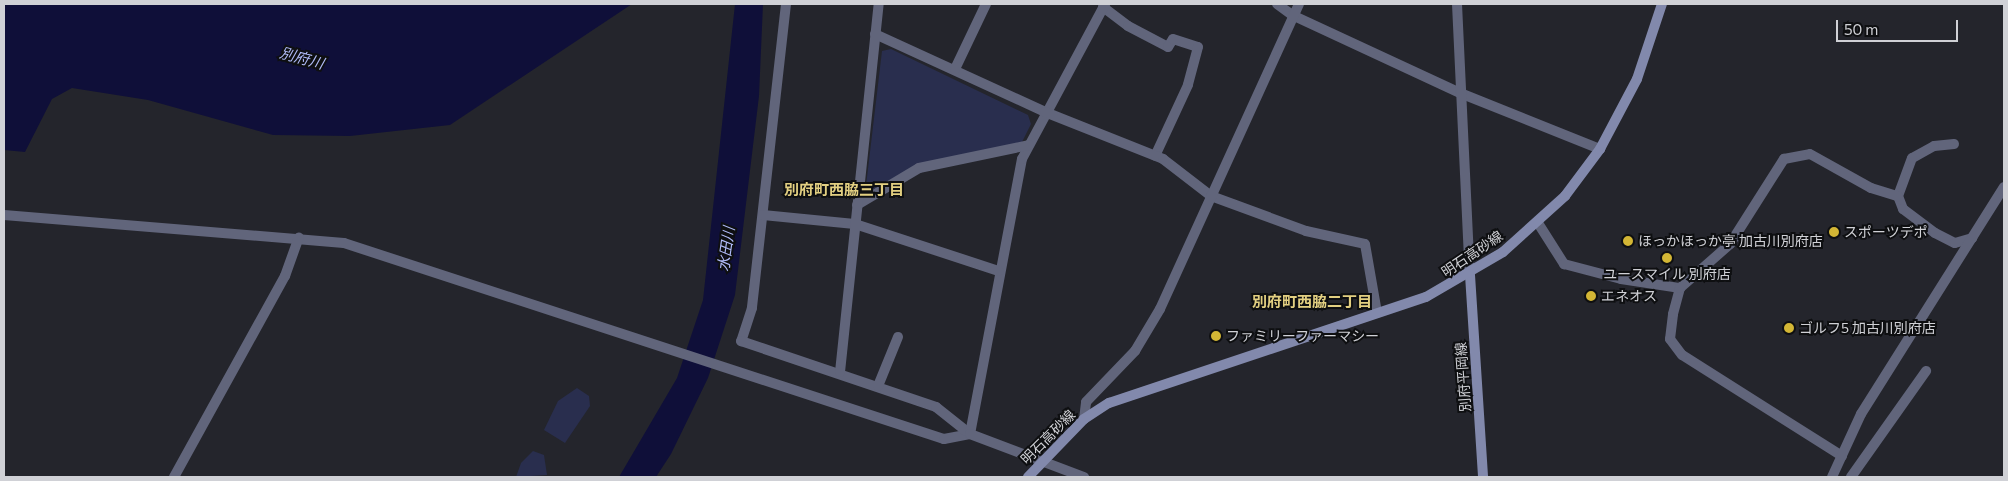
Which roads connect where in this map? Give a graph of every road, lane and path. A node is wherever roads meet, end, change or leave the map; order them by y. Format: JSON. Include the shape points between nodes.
{"nodes":[{"id":1,"x":786,"y":4,"type":"edge"},
{"id":2,"x":879,"y":4,"type":"edge"},
{"id":3,"x":986,"y":4,"type":"edge"},
{"id":4,"x":1277,"y":4,"type":"edge"},
{"id":5,"x":1299,"y":4,"type":"edge"},
{"id":6,"x":1457,"y":4,"type":"edge"},
{"id":7,"x":1662,"y":4,"type":"edge"},
{"id":8,"x":1104,"y":5,"type":"edge"},
{"id":9,"x":1292,"y":15,"type":"junction"},
{"id":10,"x":875,"y":34,"type":"junction"},
{"id":11,"x":955,"y":69,"type":"junction"},
{"id":12,"x":1460,"y":93,"type":"junction"},
{"id":13,"x":1045,"y":112,"type":"junction"},
{"id":14,"x":1954,"y":144,"type":"dead end"},
{"id":15,"x":1029,"y":145,"type":"junction"},
{"id":16,"x":1600,"y":148,"type":"junction"},
{"id":17,"x":1155,"y":156,"type":"junction"},
{"id":18,"x":2004,"y":187,"type":"edge"},
{"id":19,"x":1211,"y":196,"type":"junction"},
{"id":20,"x":1898,"y":196,"type":"junction"},
{"id":21,"x":857,"y":205,"type":"junction"},
{"id":22,"x":4,"y":215,"type":"edge"},
{"id":23,"x":763,"y":215,"type":"junction"},
{"id":24,"x":1538,"y":222,"type":"junction"},
{"id":25,"x":855,"y":224,"type":"junction"},
{"id":26,"x":299,"y":237,"type":"junction"},
{"id":27,"x":1972,"y":238,"type":"junction"},
{"id":28,"x":999,"y":271,"type":"junction"},
{"id":29,"x":1470,"y":275,"type":"junction"},
{"id":30,"x":1680,"y":288,"type":"junction"},
{"id":31,"x":1376,"y":313,"type":"junction"},
{"id":32,"x":898,"y":337,"type":"dead end"},
{"id":33,"x":1926,"y":371,"type":"dead end"},
{"id":34,"x":840,"y":372,"type":"junction"},
{"id":35,"x":878,"y":386,"type":"junction"},
{"id":36,"x":1084,"y":419,"type":"junction"},
{"id":37,"x":970,"y":434,"type":"junction"},
{"id":38,"x":1842,"y":456,"type":"junction"},
{"id":39,"x":1042,"y":464,"type":"junction"},
{"id":40,"x":174,"y":477,"type":"edge"},
{"id":41,"x":1028,"y":477,"type":"edge"},
{"id":42,"x":1084,"y":477,"type":"edge"},
{"id":43,"x":1483,"y":477,"type":"edge"},
{"id":44,"x":1832,"y":477,"type":"edge"},
{"id":45,"x":1851,"y":477,"type":"edge"}],
"edges":[{"from":1,"to":23,"type":"street"},
{"from":2,"to":10,"type":"street"},
{"from":3,"to":11,"type":"street"},
{"from":4,"to":9,"type":"street"},
{"from":5,"to":9,"type":"street"},
{"from":6,"to":12,"type":"street"},
{"from":7,"to":16,"type":"main road","name":"明石高砂線","via":[[1637,79]]},
{"from":8,"to":13,"type":"street"},
{"from":8,"to":17,"type":"street","via":[[1128,26],[1168,47],[1173,39],[1198,47],[1188,85]]},
{"from":9,"to":12,"type":"street"},
{"from":9,"to":19,"type":"street"},
{"from":10,"to":11,"type":"street"},
{"from":10,"to":21,"type":"street"},
{"from":11,"to":13,"type":"street"},
{"from":12,"to":16,"type":"street"},
{"from":12,"to":29,"type":"street"},
{"from":13,"to":15,"type":"street"},
{"from":13,"to":17,"type":"street"},
{"from":14,"to":20,"type":"street","via":[[1934,146],[1912,158]]},
{"from":15,"to":21,"type":"street","via":[[919,168]]},
{"from":15,"to":28,"type":"street","via":[[1022,159]]},
{"from":16,"to":24,"type":"main road","name":"明石高砂線"},
{"from":17,"to":19,"type":"street"},
{"from":18,"to":27,"type":"street"},
{"from":19,"to":31,"type":"street","via":[[1306,231],[1365,244]]},
{"from":19,"to":36,"type":"street","via":[[1160,309],[1135,351],[1086,402]]},
{"from":20,"to":27,"type":"street","via":[[1903,209],[1935,233],[1955,243]]},
{"from":20,"to":30,"type":"street","via":[[1871,188],[1810,154],[1794,154],[1784,159],[1730,244]]},
{"from":21,"to":25,"type":"street"},
{"from":22,"to":26,"type":"street"},
{"from":23,"to":25,"type":"street"},
{"from":23,"to":34,"type":"street","via":[[752,308],[741,341]]},
{"from":24,"to":29,"type":"main road","name":"明石高砂線"},
{"from":24,"to":30,"type":"street","via":[[1564,264],[1621,279]]},
{"from":25,"to":28,"type":"street"},
{"from":25,"to":34,"type":"street"},
{"from":26,"to":37,"type":"street","via":[[344,243],[944,439]]},
{"from":26,"to":40,"type":"street","via":[[285,276]]},
{"from":27,"to":38,"type":"street","via":[[1861,414]]},
{"from":28,"to":37,"type":"street"},
{"from":29,"to":31,"type":"main road","name":"明石高砂線","via":[[1446,289]]},
{"from":29,"to":43,"type":"main road","name":"別府平岡線"},
{"from":30,"to":38,"type":"street","via":[[1670,329],[1672,346]]},
{"from":31,"to":36,"type":"main road","name":"明石高砂線","via":[[1135,392]]},
{"from":32,"to":35,"type":"street"},
{"from":33,"to":45,"type":"street"},
{"from":34,"to":35,"type":"street"},
{"from":35,"to":37,"type":"street","via":[[936,407]]},
{"from":36,"to":39,"type":"main road","name":"明石高砂線"},
{"from":37,"to":39,"type":"street"},
{"from":38,"to":44,"type":"street"},
{"from":39,"to":41,"type":"main road","name":"明石高砂線"},
{"from":39,"to":42,"type":"street"}]}
